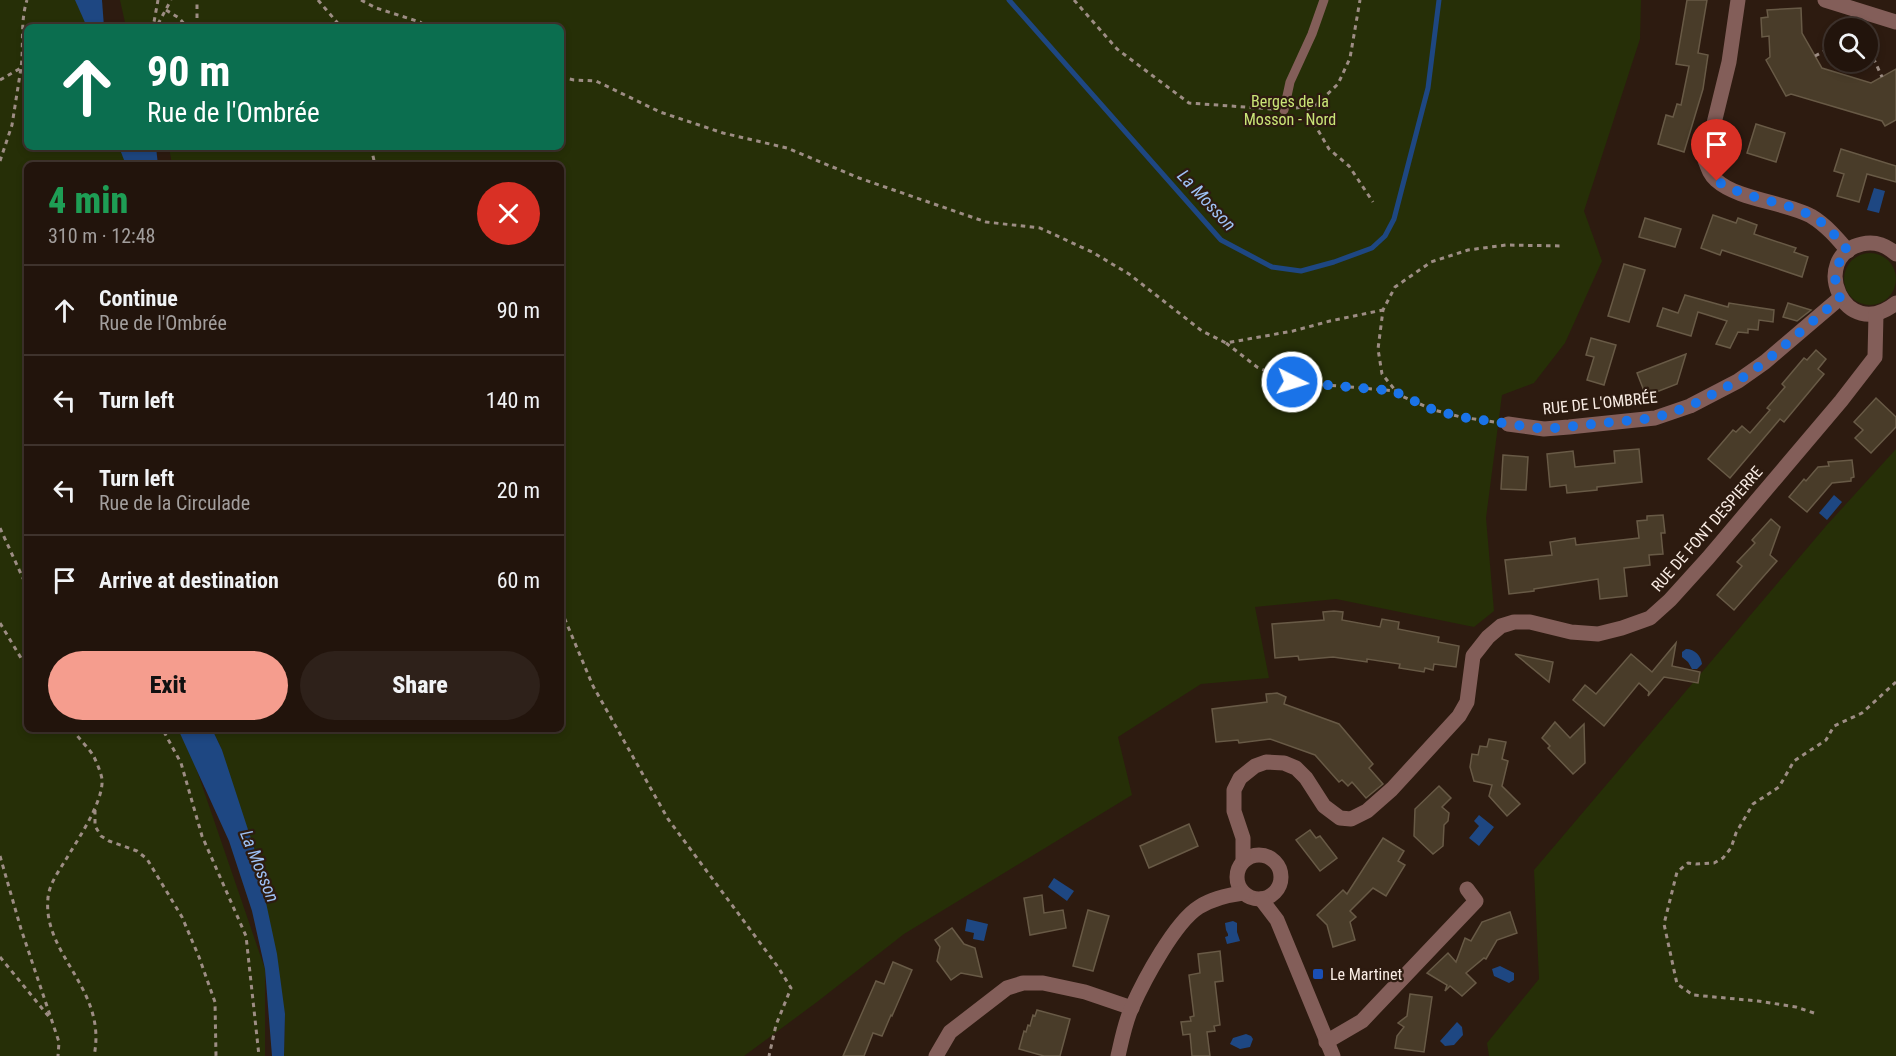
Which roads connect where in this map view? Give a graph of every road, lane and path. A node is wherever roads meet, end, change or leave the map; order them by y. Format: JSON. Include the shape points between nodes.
{"nodes":[{"id":1,"x":27,"y":0,"type":"edge"},
{"id":2,"x":158,"y":0,"type":"edge"},
{"id":3,"x":171,"y":0,"type":"edge"},
{"id":4,"x":197,"y":0,"type":"edge"},
{"id":5,"x":318,"y":0,"type":"edge"},
{"id":6,"x":361,"y":0,"type":"edge"},
{"id":7,"x":1074,"y":0,"type":"edge"},
{"id":8,"x":1324,"y":0,"type":"edge"},
{"id":9,"x":1360,"y":0,"type":"edge"},
{"id":10,"x":1738,"y":0,"type":"edge"},
{"id":11,"x":1825,"y":0,"type":"edge"},
{"id":12,"x":166,"y":10,"type":"junction"},
{"id":13,"x":154,"y":22,"type":"junction"},
{"id":14,"x":1896,"y":22,"type":"edge"},
{"id":15,"x":151,"y":24,"type":"edge"},
{"id":16,"x":157,"y":24,"type":"edge"},
{"id":17,"x":161,"y":24,"type":"edge"},
{"id":18,"x":184,"y":24,"type":"edge"},
{"id":19,"x":196,"y":24,"type":"edge"},
{"id":20,"x":338,"y":24,"type":"edge"},
{"id":21,"x":423,"y":24,"type":"edge"},
{"id":22,"x":1824,"y":51,"type":"edge"},
{"id":23,"x":1815,"y":56,"type":"dead end"},
{"id":24,"x":24,"y":66,"type":"edge"},
{"id":25,"x":21,"y":68,"type":"junction"},
{"id":26,"x":1878,"y":68,"type":"edge"},
{"id":27,"x":1882,"y":77,"type":"dead end"},
{"id":28,"x":564,"y":78,"type":"edge"},
{"id":29,"x":0,"y":81,"type":"edge"},
{"id":30,"x":1307,"y":106,"type":"junction"},
{"id":31,"x":1284,"y":110,"type":"junction"},
{"id":32,"x":0,"y":161,"type":"edge"},
{"id":33,"x":1373,"y":202,"type":"dead end"},
{"id":34,"x":1564,"y":246,"type":"dead end"},
{"id":35,"x":1894,"y":247,"type":"edge"},
{"id":36,"x":1848,"y":251,"type":"junction"},
{"id":37,"x":1840,"y":298,"type":"junction"},
{"id":38,"x":1896,"y":303,"type":"edge"},
{"id":39,"x":1383,"y":310,"type":"junction"},
{"id":40,"x":1876,"y":314,"type":"junction"},
{"id":41,"x":1226,"y":343,"type":"junction"},
{"id":42,"x":1396,"y":391,"type":"junction"},
{"id":43,"x":1508,"y":424,"type":"joint"},
{"id":44,"x":0,"y":528,"type":"edge"},
{"id":45,"x":24,"y":580,"type":"edge"},
{"id":46,"x":564,"y":617,"type":"edge"},
{"id":47,"x":0,"y":623,"type":"edge"},
{"id":48,"x":24,"y":663,"type":"edge"},
{"id":49,"x":1896,"y":682,"type":"edge"},
{"id":50,"x":74,"y":732,"type":"edge"},
{"id":51,"x":165,"y":732,"type":"edge"},
{"id":52,"x":95,"y":805,"type":"junction"},
{"id":53,"x":0,"y":856,"type":"edge"},
{"id":54,"x":1250,"y":857,"type":"junction"},
{"id":55,"x":1240,"y":887,"type":"junction"},
{"id":56,"x":1467,"y":889,"type":"dead end"},
{"id":57,"x":1268,"y":896,"type":"junction"},
{"id":58,"x":0,"y":957,"type":"edge"},
{"id":59,"x":1132,"y":1008,"type":"junction"},
{"id":60,"x":1814,"y":1013,"type":"dead end"},
{"id":61,"x":51,"y":1020,"type":"junction"},
{"id":62,"x":1329,"y":1049,"type":"edge"},
{"id":63,"x":58,"y":1056,"type":"edge"},
{"id":64,"x":94,"y":1056,"type":"edge"},
{"id":65,"x":216,"y":1056,"type":"edge"},
{"id":66,"x":259,"y":1056,"type":"edge"},
{"id":67,"x":769,"y":1056,"type":"edge"},
{"id":68,"x":936,"y":1056,"type":"edge"},
{"id":69,"x":1118,"y":1056,"type":"edge"}],
"edges":[{"from":1,"to":25,"type":"path"},
{"from":2,"to":13,"type":"path"},
{"from":3,"to":12,"type":"path"},
{"from":4,"to":19,"type":"path"},
{"from":5,"to":20,"type":"path"},
{"from":6,"to":21,"type":"path"},
{"from":7,"to":31,"type":"path","via":[[1118,49],[1189,103]]},
{"from":8,"to":31,"type":"lane","via":[[1290,82]]},
{"from":9,"to":30,"type":"path","via":[[1350,58],[1338,84],[1316,105]]},
{"from":10,"to":36,"type":"street","via":[[1729,62],[1705,160],[1710,172],[1730,190],[1809,215],[1829,229]]},
{"from":11,"to":14,"type":"street"},
{"from":12,"to":17,"type":"path"},
{"from":12,"to":18,"type":"path"},
{"from":13,"to":15,"type":"path"},
{"from":13,"to":16,"type":"path"},
{"from":22,"to":23,"type":"path"},
{"from":24,"to":25,"type":"path"},
{"from":25,"to":29,"type":"path"},
{"from":25,"to":32,"type":"path","via":[[12,125]]},
{"from":26,"to":27,"type":"path"},
{"from":28,"to":41,"type":"path","via":[[596,81],[660,112],[723,133],[787,148],[859,178],[986,222],[1040,228],[1129,274],[1202,331]]},
{"from":30,"to":31,"type":"path"},
{"from":30,"to":33,"type":"path","via":[[1329,149],[1349,166]]},
{"from":34,"to":39,"type":"path","via":[[1506,245],[1468,250],[1431,262],[1395,287]]},
{"from":35,"to":36,"type":"street","via":[[1869,243]]},
{"from":36,"to":37,"type":"street","via":[[1836,267],[1834,278]]},
{"from":37,"to":40,"type":"street","via":[[1855,311]]},
{"from":37,"to":43,"type":"street","name":"RUE DE L'OMBRÉE","via":[[1738,381],[1690,406],[1655,418],[1569,427],[1544,429]]},
{"from":38,"to":40,"type":"street"},
{"from":39,"to":41,"type":"path"},
{"from":39,"to":42,"type":"path","via":[[1378,349],[1382,374]]},
{"from":40,"to":54,"type":"street","name":"RUE DE FONT DESPIERRE","via":[[1875,357],[1708,558],[1650,618],[1598,634],[1530,622],[1501,626],[1473,657],[1467,702],[1459,716],[1367,811],[1351,819],[1340,818],[1324,806],[1296,768],[1266,762],[1255,766],[1240,778],[1234,790],[1234,811]]},
{"from":41,"to":42,"type":"path","via":[[1257,367],[1292,382]]},
{"from":42,"to":43,"type":"path","via":[[1434,410]]},
{"from":44,"to":45,"type":"path"},
{"from":46,"to":67,"type":"path","via":[[593,686],[668,819],[791,988]]},
{"from":47,"to":48,"type":"path"},
{"from":49,"to":60,"type":"path","via":[[1862,713],[1834,726],[1826,740],[1794,761],[1779,787],[1753,804],[1722,858],[1714,863],[1688,863],[1677,872],[1671,890],[1664,924],[1677,984],[1693,995],[1758,1001]]},
{"from":50,"to":52,"type":"path","via":[[94,756],[102,779]]},
{"from":51,"to":66,"type":"path","via":[[181,763],[202,836],[246,936]]},
{"from":52,"to":64,"type":"path","via":[[48,897],[49,923],[95,1017]]},
{"from":52,"to":65,"type":"path","via":[[95,826],[101,836],[147,859],[182,917],[214,1002]]},
{"from":53,"to":61,"type":"path"},
{"from":54,"to":55,"type":"street","via":[[1239,866]]},
{"from":54,"to":57,"type":"street","via":[[1270,857],[1280,868],[1281,881]]},
{"from":55,"to":57,"type":"street","via":[[1255,899]]},
{"from":55,"to":59,"type":"street","via":[[1186,918],[1144,982]]},
{"from":56,"to":62,"type":"street","via":[[1476,901],[1362,1021]]},
{"from":57,"to":62,"type":"street"},
{"from":58,"to":61,"type":"path"},
{"from":59,"to":68,"type":"street","via":[[1084,992],[1023,983],[1007,988],[950,1032]]},
{"from":59,"to":69,"type":"street"},
{"from":61,"to":63,"type":"path","via":[[59,1042]]}]}
